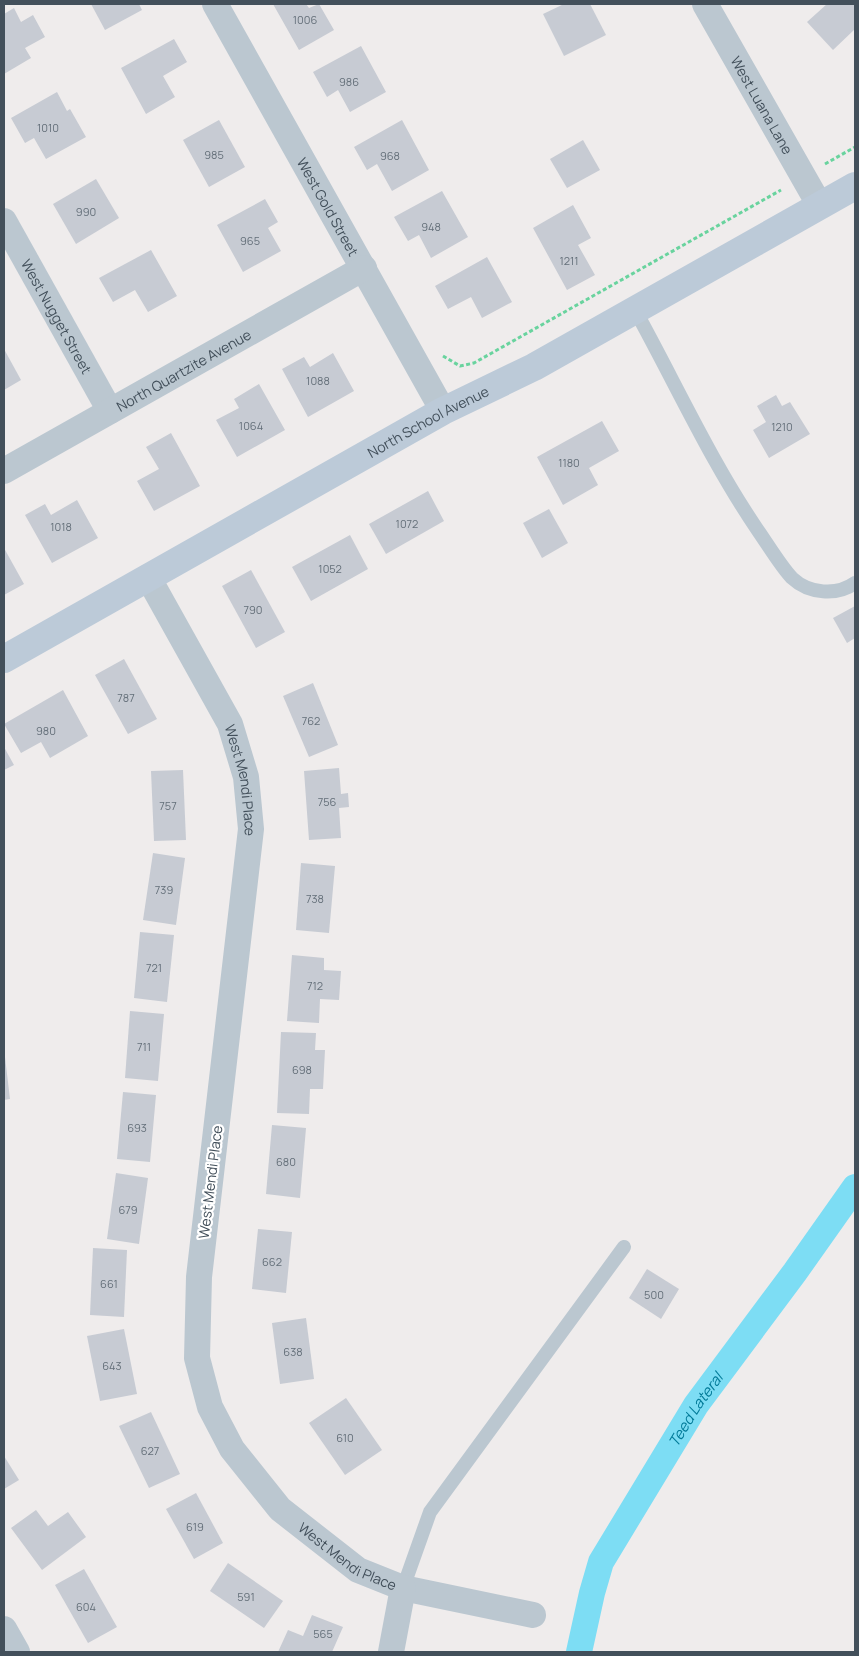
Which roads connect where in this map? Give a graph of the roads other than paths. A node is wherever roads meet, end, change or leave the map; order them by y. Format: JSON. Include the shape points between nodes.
{"nodes":[{"id":1,"x":215,"y":4,"type":"edge"},
{"id":2,"x":706,"y":4,"type":"edge"},
{"id":3,"x":855,"y":186,"type":"edge"},
{"id":4,"x":820,"y":206,"type":"junction"},
{"id":5,"x":4,"y":221,"type":"edge"},
{"id":6,"x":364,"y":268,"type":"junction"},
{"id":7,"x":635,"y":310,"type":"junction"},
{"id":8,"x":110,"y":411,"type":"junction"},
{"id":9,"x":443,"y":411,"type":"junction"},
{"id":10,"x":4,"y":471,"type":"edge"},
{"id":11,"x":148,"y":577,"type":"junction"},
{"id":12,"x":855,"y":583,"type":"edge"},
{"id":13,"x":4,"y":659,"type":"edge"},
{"id":14,"x":624,"y":1246,"type":"dead end"},
{"id":15,"x":404,"y":1588,"type":"junction"},
{"id":16,"x":533,"y":1615,"type":"dead end"},
{"id":17,"x":4,"y":1628,"type":"edge"},
{"id":18,"x":17,"y":1652,"type":"edge"},
{"id":19,"x":390,"y":1652,"type":"edge"}],
"edges":[{"from":1,"to":6,"type":"street","name":"West Gold Street"},
{"from":2,"to":4,"type":"street","name":"West Luana Lane"},
{"from":3,"to":4,"type":"street","name":"North School Avenue"},
{"from":4,"to":7,"type":"street","name":"North School Avenue"},
{"from":5,"to":8,"type":"street","name":"West Nugget Street"},
{"from":6,"to":8,"type":"street","name":"North Quartzite Avenue"},
{"from":6,"to":9,"type":"street","name":"West Gold Street"},
{"from":7,"to":9,"type":"street","name":"North School Avenue","via":[[534,367]]},
{"from":7,"to":12,"type":"lane","via":[[737,500],[793,578],[828,593]]},
{"from":8,"to":10,"type":"street","name":"North Quartzite Avenue"},
{"from":9,"to":11,"type":"street","name":"North School Avenue"},
{"from":11,"to":13,"type":"street","name":"North School Avenue"},
{"from":11,"to":15,"type":"street","name":"West Mendi Place","via":[[230,724],[246,777],[251,829],[199,1277],[197,1358],[210,1407],[232,1449],[280,1509],[358,1570]]},
{"from":14,"to":15,"type":"lane","via":[[430,1512]]},
{"from":15,"to":16,"type":"street","name":"West Mendi Place"},
{"from":15,"to":19,"type":"street"},
{"from":17,"to":18,"type":"street"}]}
